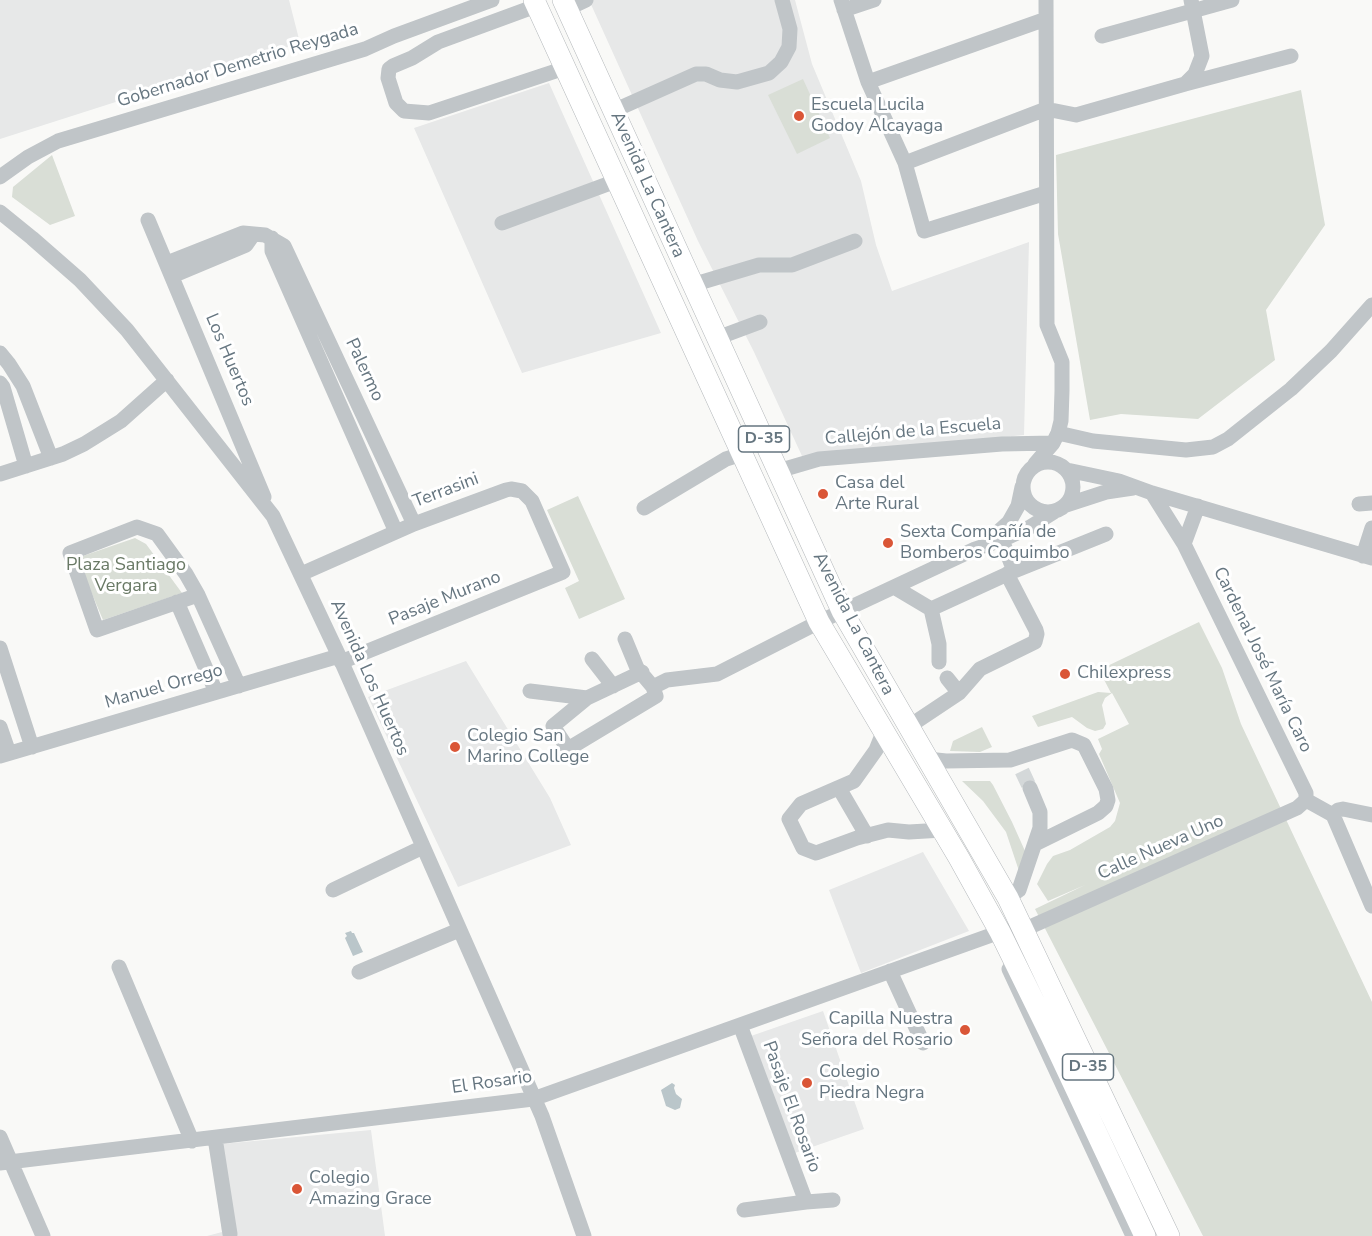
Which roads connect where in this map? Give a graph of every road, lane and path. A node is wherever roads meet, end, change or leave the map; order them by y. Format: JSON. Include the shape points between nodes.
{"nodes":[{"id":1,"x":492,"y":0,"type":"edge"},
{"id":2,"x":586,"y":0,"type":"edge"},
{"id":3,"x":782,"y":0,"type":"edge"},
{"id":4,"x":874,"y":0,"type":"edge"},
{"id":5,"x":1046,"y":0,"type":"edge"},
{"id":6,"x":1232,"y":0,"type":"edge"},
{"id":7,"x":535,"y":3,"type":"edge"},
{"id":8,"x":565,"y":4,"type":"edge"},
{"id":9,"x":843,"y":5,"type":"edge"},
{"id":10,"x":1192,"y":5,"type":"edge"},
{"id":11,"x":1046,"y":19,"type":"junction"},
{"id":12,"x":1102,"y":36,"type":"dead end"},
{"id":13,"x":1291,"y":56,"type":"dead end"},
{"id":14,"x":565,"y":69,"type":"junction"},
{"id":15,"x":868,"y":82,"type":"junction"},
{"id":16,"x":1185,"y":84,"type":"junction"},
{"id":17,"x":1046,"y":108,"type":"junction"},
{"id":18,"x":613,"y":111,"type":"junction"},
{"id":19,"x":905,"y":163,"type":"junction"},
{"id":20,"x":0,"y":177,"type":"edge"},
{"id":21,"x":616,"y":181,"type":"junction"},
{"id":22,"x":1046,"y":193,"type":"junction"},
{"id":23,"x":0,"y":212,"type":"edge"},
{"id":24,"x":148,"y":220,"type":"dead end"},
{"id":25,"x":502,"y":223,"type":"dead end"},
{"id":26,"x":272,"y":238,"type":"junction"},
{"id":27,"x":855,"y":241,"type":"dead end"},
{"id":28,"x":170,"y":269,"type":"junction"},
{"id":29,"x":692,"y":285,"type":"junction"},
{"id":30,"x":1372,"y":305,"type":"edge"},
{"id":31,"x":760,"y":322,"type":"dead end"},
{"id":32,"x":717,"y":338,"type":"junction"},
{"id":33,"x":3,"y":362,"type":"edge"},
{"id":34,"x":166,"y":380,"type":"junction"},
{"id":35,"x":0,"y":382,"type":"edge"},
{"id":36,"x":1055,"y":438,"type":"junction"},
{"id":37,"x":742,"y":454,"type":"junction"},
{"id":38,"x":51,"y":458,"type":"junction"},
{"id":39,"x":1035,"y":465,"type":"junction"},
{"id":40,"x":26,"y":466,"type":"junction"},
{"id":41,"x":1063,"y":467,"type":"junction"},
{"id":42,"x":778,"y":471,"type":"junction"},
{"id":43,"x":0,"y":474,"type":"edge"},
{"id":44,"x":1022,"y":488,"type":"junction"},
{"id":45,"x":1145,"y":490,"type":"junction"},
{"id":46,"x":1198,"y":506,"type":"junction"},
{"id":47,"x":644,"y":508,"type":"dead end"},
{"id":48,"x":1060,"y":508,"type":"junction"},
{"id":49,"x":273,"y":516,"type":"junction"},
{"id":50,"x":414,"y":524,"type":"junction"},
{"id":51,"x":1372,"y":528,"type":"edge"},
{"id":52,"x":396,"y":532,"type":"junction"},
{"id":53,"x":1107,"y":534,"type":"dead end"},
{"id":54,"x":1002,"y":540,"type":"junction"},
{"id":55,"x":1184,"y":544,"type":"junction"},
{"id":56,"x":975,"y":549,"type":"junction"},
{"id":57,"x":1368,"y":557,"type":"edge"},
{"id":58,"x":563,"y":572,"type":"joint"},
{"id":59,"x":1011,"y":572,"type":"junction"},
{"id":60,"x":301,"y":574,"type":"junction"},
{"id":61,"x":894,"y":587,"type":"junction"},
{"id":62,"x":198,"y":595,"type":"junction"},
{"id":63,"x":177,"y":602,"type":"junction"},
{"id":64,"x":931,"y":609,"type":"junction"},
{"id":65,"x":843,"y":611,"type":"junction"},
{"id":66,"x":819,"y":622,"type":"junction"},
{"id":67,"x":625,"y":639,"type":"dead end"},
{"id":68,"x":1,"y":657,"type":"edge"},
{"id":69,"x":340,"y":659,"type":"junction"},
{"id":70,"x":592,"y":659,"type":"dead end"},
{"id":71,"x":939,"y":662,"type":"dead end"},
{"id":72,"x":642,"y":672,"type":"junction"},
{"id":73,"x":947,"y":678,"type":"dead end"},
{"id":74,"x":239,"y":686,"type":"junction"},
{"id":75,"x":613,"y":686,"type":"junction"},
{"id":76,"x":653,"y":687,"type":"junction"},
{"id":77,"x":216,"y":692,"type":"junction"},
{"id":78,"x":530,"y":692,"type":"dead end"},
{"id":79,"x":959,"y":693,"type":"junction"},
{"id":80,"x":587,"y":698,"type":"junction"},
{"id":81,"x":0,"y":727,"type":"edge"},
{"id":82,"x":908,"y":727,"type":"junction"},
{"id":83,"x":884,"y":730,"type":"junction"},
{"id":84,"x":32,"y":747,"type":"junction"},
{"id":85,"x":5,"y":755,"type":"edge"},
{"id":86,"x":927,"y":759,"type":"junction"},
{"id":87,"x":1010,"y":760,"type":"junction"},
{"id":88,"x":1022,"y":771,"type":"tunnel mouth"},
{"id":89,"x":839,"y":788,"type":"junction"},
{"id":90,"x":1030,"y":788,"type":"tunnel mouth"},
{"id":91,"x":1306,"y":796,"type":"junction"},
{"id":92,"x":1338,"y":812,"type":"junction"},
{"id":93,"x":1372,"y":815,"type":"edge"},
{"id":94,"x":943,"y":831,"type":"junction"},
{"id":95,"x":867,"y":836,"type":"junction"},
{"id":96,"x":1035,"y":844,"type":"junction"},
{"id":97,"x":423,"y":847,"type":"junction"},
{"id":98,"x":333,"y":890,"type":"dead end"},
{"id":99,"x":1008,"y":898,"type":"junction"},
{"id":100,"x":1370,"y":898,"type":"edge"},
{"id":101,"x":459,"y":930,"type":"junction"},
{"id":102,"x":1023,"y":930,"type":"junction"},
{"id":103,"x":1000,"y":932,"type":"junction"},
{"id":104,"x":119,"y":967,"type":"dead end"},
{"id":105,"x":890,"y":971,"type":"junction"},
{"id":106,"x":359,"y":972,"type":"dead end"},
{"id":107,"x":740,"y":1025,"type":"junction"},
{"id":108,"x":923,"y":1043,"type":"dead end"},
{"id":109,"x":533,"y":1099,"type":"junction"},
{"id":110,"x":0,"y":1137,"type":"edge"},
{"id":111,"x":215,"y":1138,"type":"junction"},
{"id":112,"x":192,"y":1141,"type":"junction"},
{"id":113,"x":5,"y":1163,"type":"edge"},
{"id":114,"x":833,"y":1200,"type":"dead end"},
{"id":115,"x":806,"y":1203,"type":"junction"},
{"id":116,"x":744,"y":1210,"type":"dead end"},
{"id":117,"x":230,"y":1234,"type":"dead end"},
{"id":118,"x":43,"y":1236,"type":"edge"},
{"id":119,"x":584,"y":1236,"type":"edge"},
{"id":120,"x":1132,"y":1236,"type":"edge"},
{"id":121,"x":1145,"y":1236,"type":"edge"},
{"id":122,"x":1168,"y":1236,"type":"edge"}],
"edges":[{"from":1,"to":20,"type":"street","name":"Gobernador Demetrio Reygada","via":[[365,49],[58,141]]},
{"from":2,"to":8,"type":"street"},
{"from":3,"to":18,"type":"street","via":[[790,29],[789,47],[769,73],[737,82],[696,74]]},
{"from":4,"to":9,"type":"street"},
{"from":5,"to":11,"type":"street"},
{"from":6,"to":10,"type":"street"},
{"from":7,"to":14,"type":"highway","name":"Avenida La Cantera","number":"D-35"},
{"from":7,"to":14,"type":"street","via":[[438,42],[393,66],[388,78],[397,106],[404,111],[429,112]]},
{"from":8,"to":18,"type":"highway","name":"Avenida La Cantera","number":"D-35"},
{"from":9,"to":15,"type":"street"},
{"from":10,"to":12,"type":"street"},
{"from":10,"to":16,"type":"street","via":[[1202,56]]},
{"from":11,"to":15,"type":"street"},
{"from":11,"to":17,"type":"street"},
{"from":13,"to":16,"type":"street"},
{"from":14,"to":21,"type":"highway","name":"Avenida La Cantera","number":"D-35"},
{"from":15,"to":19,"type":"street"},
{"from":16,"to":17,"type":"street","via":[[1076,115]]},
{"from":17,"to":19,"type":"street"},
{"from":17,"to":22,"type":"street"},
{"from":18,"to":29,"type":"highway","name":"Avenida La Cantera","number":"D-35"},
{"from":19,"to":22,"type":"street","via":[[924,231]]},
{"from":21,"to":25,"type":"street"},
{"from":21,"to":37,"type":"highway","name":"Avenida La Cantera","number":"D-35"},
{"from":22,"to":36,"type":"street","via":[[1047,325],[1062,362],[1061,421]]},
{"from":23,"to":34,"type":"street","name":"Avenida Los Huertos","via":[[80,280],[127,330]]},
{"from":24,"to":28,"type":"street","name":"Los Huertos"},
{"from":26,"to":28,"type":"street","via":[[253,235],[246,245]]},
{"from":26,"to":50,"type":"street","name":"Palermo","via":[[284,246]]},
{"from":26,"to":52,"type":"street","name":"Palermo","via":[[272,251]]},
{"from":27,"to":29,"type":"street","via":[[792,265],[759,265]]},
{"from":28,"to":49,"type":"street","name":"Los Huertos"},
{"from":29,"to":32,"type":"highway","name":"Avenida La Cantera","number":"D-35"},
{"from":30,"to":36,"type":"street","name":"Callejón de la Escuela","via":[[1291,389],[1213,447],[1186,450]]},
{"from":31,"to":32,"type":"street"},
{"from":32,"to":42,"type":"highway","name":"Avenida La Cantera","number":"D-35"},
{"from":33,"to":38,"type":"street","via":[[23,386]]},
{"from":34,"to":38,"type":"street","via":[[104,433]]},
{"from":34,"to":49,"type":"street","name":"Avenida Los Huertos"},
{"from":35,"to":40,"type":"street"},
{"from":36,"to":39,"type":"street"},
{"from":36,"to":41,"type":"street"},
{"from":36,"to":42,"type":"street","name":"Callejón de la Escuela","via":[[819,459]]},
{"from":37,"to":47,"type":"street","via":[[726,459]]},
{"from":37,"to":66,"type":"highway","name":"Avenida La Cantera","number":"D-35"},
{"from":38,"to":40,"type":"street"},
{"from":39,"to":41,"type":"street","via":[[1043,462]]},
{"from":39,"to":44,"type":"street","via":[[1025,474]]},
{"from":40,"to":43,"type":"street"},
{"from":41,"to":45,"type":"street"},
{"from":41,"to":48,"type":"street","via":[[1071,477],[1073,492]]},
{"from":42,"to":65,"type":"highway","name":"Avenida La Cantera","number":"D-35"},
{"from":44,"to":48,"type":"street","via":[[1028,504],[1036,510],[1044,513]]},
{"from":44,"to":56,"type":"street","via":[[1009,522]]},
{"from":45,"to":46,"type":"street"},
{"from":45,"to":48,"type":"street","via":[[1106,492]]},
{"from":45,"to":55,"type":"street","name":"Cardenal José María Caro"},
{"from":46,"to":55,"type":"street"},
{"from":46,"to":57,"type":"street"},
{"from":48,"to":54,"type":"street"},
{"from":49,"to":60,"type":"street","name":"Avenida Los Huertos"},
{"from":50,"to":52,"type":"street","name":"Terrasini"},
{"from":50,"to":58,"type":"street","name":"Terrasini","via":[[517,489],[532,501]]},
{"from":51,"to":57,"type":"street"},
{"from":52,"to":60,"type":"street","name":"Terrasini"},
{"from":53,"to":59,"type":"street"},
{"from":54,"to":56,"type":"street"},
{"from":54,"to":59,"type":"street"},
{"from":55,"to":91,"type":"street","name":"Cardenal José María Caro"},
{"from":56,"to":61,"type":"street"},
{"from":58,"to":69,"type":"street","name":"Pasaje Murano"},
{"from":59,"to":64,"type":"street"},
{"from":59,"to":79,"type":"street","via":[[1037,639],[980,669]]},
{"from":60,"to":69,"type":"street","name":"Avenida Los Huertos"},
{"from":61,"to":64,"type":"street"},
{"from":61,"to":65,"type":"street"},
{"from":62,"to":63,"type":"street"},
{"from":62,"to":63,"type":"street","via":[[162,540],[143,528],[70,553],[97,630]]},
{"from":62,"to":74,"type":"street"},
{"from":63,"to":77,"type":"street"},
{"from":64,"to":71,"type":"street"},
{"from":65,"to":66,"type":"street"},
{"from":65,"to":82,"type":"highway","name":"Avenida La Cantera","number":"D-35"},
{"from":66,"to":76,"type":"street","via":[[717,674],[667,680]]},
{"from":66,"to":83,"type":"highway","name":"Avenida La Cantera","number":"D-35"},
{"from":67,"to":72,"type":"street"},
{"from":68,"to":84,"type":"street"},
{"from":69,"to":74,"type":"street","name":"Manuel Orrego"},
{"from":69,"to":97,"type":"street","name":"Avenida Los Huertos"},
{"from":70,"to":75,"type":"street"},
{"from":72,"to":75,"type":"street"},
{"from":72,"to":76,"type":"street"},
{"from":73,"to":79,"type":"street"},
{"from":74,"to":77,"type":"street","name":"Manuel Orrego"},
{"from":75,"to":80,"type":"street"},
{"from":76,"to":80,"type":"street","via":[[656,696],[568,749],[553,726]]},
{"from":77,"to":84,"type":"street","name":"Manuel Orrego"},
{"from":78,"to":80,"type":"street"},
{"from":79,"to":82,"type":"street"},
{"from":81,"to":85,"type":"street"},
{"from":82,"to":86,"type":"highway","name":"Avenida La Cantera","number":"D-35"},
{"from":83,"to":89,"type":"street","via":[[876,750],[854,781]]},
{"from":83,"to":94,"type":"highway","name":"Avenida La Cantera","number":"D-35"},
{"from":84,"to":85,"type":"street","name":"Manuel Orrego"},
{"from":86,"to":87,"type":"street"},
{"from":86,"to":99,"type":"highway","name":"Avenida La Cantera","number":"D-35"},
{"from":87,"to":88,"type":"street"},
{"from":87,"to":96,"type":"street","via":[[1077,741],[1087,748],[1106,789],[1108,800],[1102,810]]},
{"from":89,"to":95,"type":"street"},
{"from":89,"to":95,"type":"street","via":[[801,804],[789,819],[803,848],[816,853]]},
{"from":90,"to":96,"type":"street","via":[[1041,820]]},
{"from":91,"to":92,"type":"street"},
{"from":91,"to":102,"type":"street","name":"Calle Nueva Uno","via":[[1297,808]]},
{"from":92,"to":93,"type":"street"},
{"from":92,"to":100,"type":"street"},
{"from":94,"to":95,"type":"street","via":[[888,830]]},
{"from":94,"to":103,"type":"highway","name":"Avenida La Cantera","number":"D-35"},
{"from":96,"to":99,"type":"street","via":[[1019,890]]},
{"from":97,"to":98,"type":"street"},
{"from":97,"to":101,"type":"street","name":"Avenida Los Huertos"},
{"from":99,"to":102,"type":"highway","name":"Avenida La Cantera","number":"D-35"},
{"from":99,"to":103,"type":"highway"},
{"from":101,"to":106,"type":"street"},
{"from":101,"to":109,"type":"street","name":"Avenida Los Huertos"},
{"from":102,"to":122,"type":"highway","name":"Avenida La Cantera","number":"D-35"},
{"from":103,"to":105,"type":"street","name":"El Rosario"},
{"from":103,"to":120,"type":"street","name":"Avenida La Cantera","via":[[1016,990]]},
{"from":103,"to":121,"type":"highway","name":"Avenida La Cantera","number":"D-35"},
{"from":104,"to":112,"type":"street"},
{"from":105,"to":107,"type":"street","name":"El Rosario"},
{"from":105,"to":108,"type":"street"},
{"from":107,"to":109,"type":"street","name":"El Rosario"},
{"from":107,"to":115,"type":"street","name":"Pasaje El Rosario"},
{"from":109,"to":111,"type":"street","name":"El Rosario"},
{"from":109,"to":119,"type":"street","name":"Avenida Los Huertos"},
{"from":110,"to":113,"type":"street"},
{"from":111,"to":112,"type":"street","name":"El Rosario"},
{"from":111,"to":117,"type":"street"},
{"from":112,"to":113,"type":"street","name":"El Rosario"},
{"from":113,"to":118,"type":"street"},
{"from":114,"to":115,"type":"street","name":"Pasaje El Rosario"},
{"from":115,"to":116,"type":"street","name":"Pasaje El Rosario"}]}
